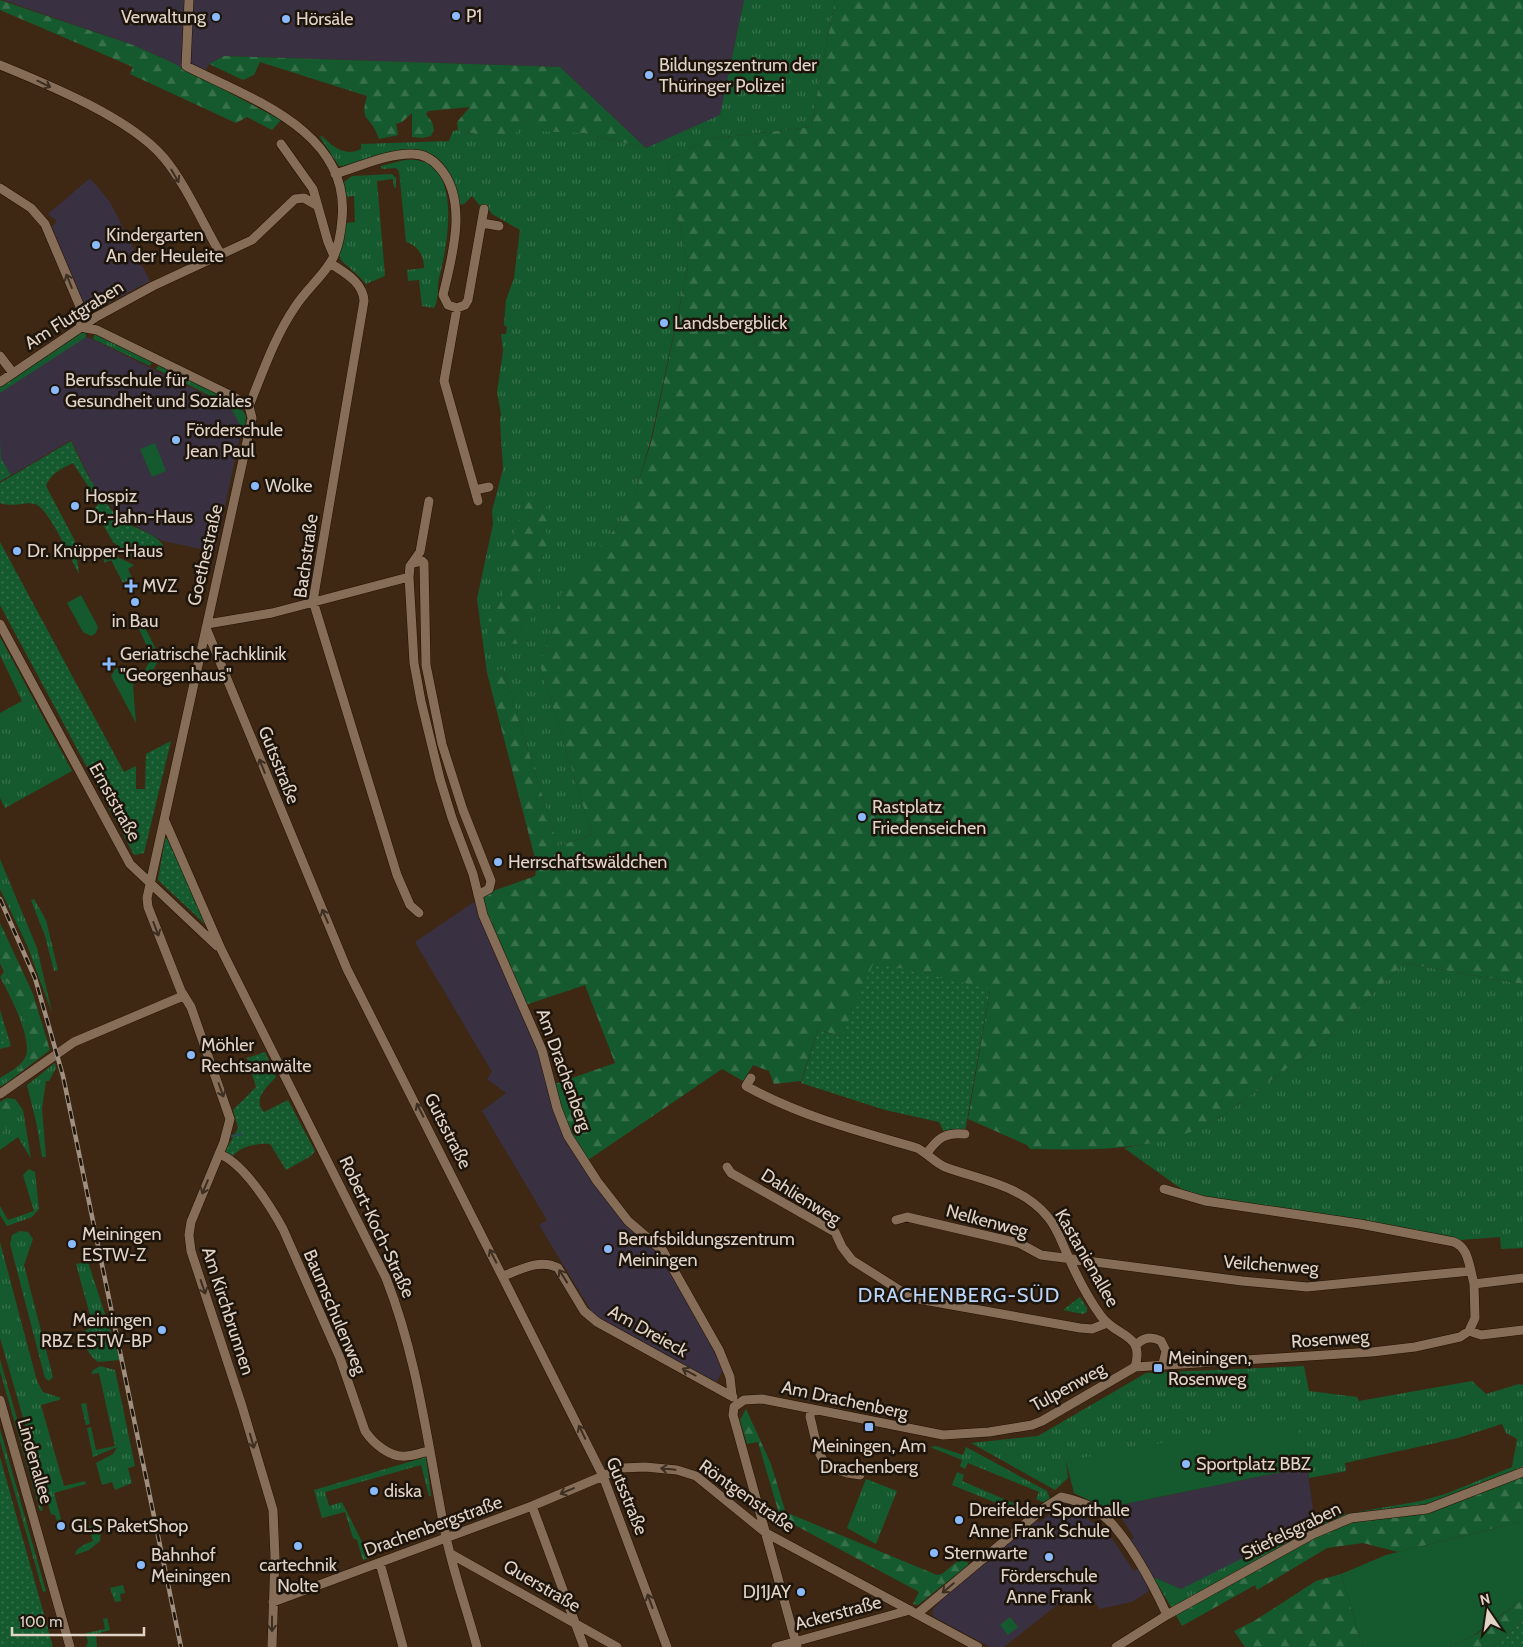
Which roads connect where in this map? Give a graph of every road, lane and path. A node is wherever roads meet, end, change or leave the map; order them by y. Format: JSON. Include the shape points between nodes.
{"nodes":[{"id":1,"x":189,"y":0,"type":"edge"},
{"id":2,"x":0,"y":64,"type":"edge"},
{"id":3,"x":281,"y":144,"type":"dead end"},
{"id":4,"x":335,"y":174,"type":"junction"},
{"id":5,"x":0,"y":188,"type":"edge"},
{"id":6,"x":318,"y":206,"type":"junction"},
{"id":7,"x":484,"y":209,"type":"dead end"},
{"id":8,"x":482,"y":223,"type":"junction"},
{"id":9,"x":499,"y":226,"type":"dead end"},
{"id":10,"x":220,"y":253,"type":"junction"},
{"id":11,"x":332,"y":259,"type":"junction"},
{"id":12,"x":457,"y":308,"type":"junction"},
{"id":13,"x":80,"y":327,"type":"junction"},
{"id":14,"x":0,"y":356,"type":"edge"},
{"id":15,"x":13,"y":373,"type":"junction"},
{"id":16,"x":0,"y":382,"type":"edge"},
{"id":17,"x":248,"y":406,"type":"junction"},
{"id":18,"x":489,"y":487,"type":"dead end"},
{"id":19,"x":475,"y":490,"type":"junction"},
{"id":20,"x":429,"y":501,"type":"dead end"},
{"id":21,"x":478,"y":501,"type":"dead end"},
{"id":22,"x":414,"y":562,"type":"junction"},
{"id":23,"x":409,"y":577,"type":"junction"},
{"id":24,"x":313,"y":602,"type":"junction"},
{"id":25,"x":0,"y":624,"type":"edge"},
{"id":26,"x":206,"y":626,"type":"junction"},
{"id":27,"x":164,"y":821,"type":"junction"},
{"id":28,"x":151,"y":882,"type":"junction"},
{"id":29,"x":478,"y":895,"type":"junction"},
{"id":30,"x":419,"y":913,"type":"dead end"},
{"id":31,"x":221,"y":949,"type":"junction"},
{"id":32,"x":183,"y":996,"type":"junction"},
{"id":33,"x":751,"y":1078,"type":"dead end"},
{"id":34,"x":0,"y":1094,"type":"edge"},
{"id":35,"x":965,"y":1134,"type":"dead end"},
{"id":36,"x":927,"y":1153,"type":"junction"},
{"id":37,"x":219,"y":1154,"type":"junction"},
{"id":38,"x":727,"y":1167,"type":"dead end"},
{"id":39,"x":1164,"y":1189,"type":"dead end"},
{"id":40,"x":896,"y":1220,"type":"dead end"},
{"id":41,"x":1070,"y":1260,"type":"junction"},
{"id":42,"x":1471,"y":1271,"type":"junction"},
{"id":43,"x":503,"y":1276,"type":"junction"},
{"id":44,"x":1523,"y":1278,"type":"edge"},
{"id":45,"x":1474,"y":1284,"type":"junction"},
{"id":46,"x":1107,"y":1323,"type":"junction"},
{"id":47,"x":1523,"y":1330,"type":"edge"},
{"id":48,"x":1469,"y":1331,"type":"junction"},
{"id":49,"x":1136,"y":1346,"type":"junction"},
{"id":50,"x":1163,"y":1364,"type":"junction"},
{"id":51,"x":1135,"y":1367,"type":"junction"},
{"id":52,"x":732,"y":1395,"type":"junction"},
{"id":53,"x":0,"y":1400,"type":"edge"},
{"id":54,"x":735,"y":1406,"type":"junction"},
{"id":55,"x":811,"y":1409,"type":"junction"},
{"id":56,"x":954,"y":1435,"type":"joint"},
{"id":57,"x":430,"y":1451,"type":"junction"},
{"id":58,"x":1523,"y":1472,"type":"edge"},
{"id":59,"x":860,"y":1475,"type":"dead end"},
{"id":60,"x":603,"y":1476,"type":"junction"},
{"id":61,"x":532,"y":1506,"type":"junction"},
{"id":62,"x":766,"y":1533,"type":"junction"},
{"id":63,"x":447,"y":1538,"type":"junction"},
{"id":64,"x":451,"y":1554,"type":"junction"},
{"id":65,"x":380,"y":1563,"type":"junction"},
{"id":66,"x":273,"y":1602,"type":"junction"},
{"id":67,"x":913,"y":1612,"type":"junction"},
{"id":68,"x":1167,"y":1615,"type":"junction"},
{"id":69,"x":577,"y":1626,"type":"junction"},
{"id":70,"x":796,"y":1644,"type":"edge"},
{"id":71,"x":70,"y":1647,"type":"edge"},
{"id":72,"x":272,"y":1647,"type":"edge"},
{"id":73,"x":404,"y":1647,"type":"edge"},
{"id":74,"x":477,"y":1647,"type":"edge"},
{"id":75,"x":584,"y":1647,"type":"edge"},
{"id":76,"x":617,"y":1647,"type":"edge"},
{"id":77,"x":667,"y":1647,"type":"edge"},
{"id":78,"x":776,"y":1647,"type":"edge"},
{"id":79,"x":978,"y":1647,"type":"edge"},
{"id":80,"x":1116,"y":1647,"type":"edge"}],
"edges":[{"from":1,"to":4,"type":"street","name":"Goethestraße","via":[[186,66],[299,125],[320,146]]},
{"from":2,"to":10,"type":"street","one_way":true,"via":[[124,124],[144,138],[170,166]]},
{"from":3,"to":6,"type":"street","via":[[313,190]]},
{"from":4,"to":11,"type":"street","name":"Goethestraße","via":[[343,212]]},
{"from":4,"to":12,"type":"street","via":[[413,154],[433,160],[451,184],[455,216],[443,296],[448,305]]},
{"from":13,"to":5,"type":"street","one_way":true,"via":[[81,309],[45,224],[31,208]]},
{"from":6,"to":10,"type":"street","name":"Am Flutgraben","via":[[304,198],[295,199],[252,240]]},
{"from":6,"to":11,"type":"street"},
{"from":7,"to":8,"type":"street"},
{"from":8,"to":9,"type":"street"},
{"from":8,"to":12,"type":"street","via":[[468,300]]},
{"from":10,"to":13,"type":"street","name":"Am Flutgraben"},
{"from":11,"to":17,"type":"street","name":"Goethestraße","via":[[295,306],[276,337]]},
{"from":11,"to":24,"type":"street","name":"Bachstraße","via":[[360,287],[364,301]]},
{"from":12,"to":19,"type":"street","via":[[444,381]]},
{"from":13,"to":15,"type":"street","name":"Am Flutgraben"},
{"from":13,"to":17,"type":"street","via":[[97,330]]},
{"from":14,"to":15,"type":"street"},
{"from":15,"to":16,"type":"street","name":"Am Flutgraben"},
{"from":17,"to":26,"type":"street","name":"Goethestraße","via":[[252,418]]},
{"from":18,"to":19,"type":"street"},
{"from":19,"to":21,"type":"street"},
{"from":20,"to":22,"type":"street","name":"Am Drachenberg","via":[[420,552]]},
{"from":22,"to":23,"type":"street","name":"Am Drachenberg","via":[[410,566]]},
{"from":22,"to":29,"type":"street","via":[[422,561],[424,564],[426,665],[442,744],[463,810],[491,880],[489,889]]},
{"from":23,"to":24,"type":"street"},
{"from":23,"to":29,"type":"street","name":"Am Drachenberg","via":[[414,663],[421,701],[447,802]]},
{"from":24,"to":26,"type":"street"},
{"from":24,"to":30,"type":"street","name":"Bachstraße","via":[[397,875],[410,905]]},
{"from":25,"to":28,"type":"street","name":"Ernststraße","via":[[130,864]]},
{"from":26,"to":27,"type":"street","name":"Goethestraße"},
{"from":43,"to":26,"type":"street","name":"Gutsstraße","one_way":true,"via":[[348,969]]},
{"from":27,"to":28,"type":"street","name":"Goethestraße"},
{"from":27,"to":31,"type":"street","name":"Robert-Koch-Straße"},
{"from":28,"to":31,"type":"street","name":"Robert-Koch-Straße"},
{"from":28,"to":32,"type":"street","one_way":true,"via":[[146,898],[148,907]]},
{"from":29,"to":52,"type":"street","name":"Am Drachenberg","via":[[483,915],[542,1050],[568,1136],[628,1221],[663,1251],[718,1350],[730,1377]]},
{"from":31,"to":57,"type":"street","name":"Robert-Koch-Straße","via":[[386,1278],[410,1347]]},
{"from":32,"to":34,"type":"street","via":[[74,1042]]},
{"from":32,"to":37,"type":"street","name":"Am Kirchbrunnen","one_way":true,"via":[[191,1007],[230,1119]]},
{"from":33,"to":36,"type":"street","name":"Kastanienallee","via":[[746,1086],[769,1098],[832,1124]]},
{"from":35,"to":36,"type":"street","via":[[943,1134]]},
{"from":36,"to":41,"type":"street","name":"Kastanienallee","via":[[944,1167],[986,1179],[1031,1202],[1052,1223]]},
{"from":37,"to":57,"type":"street","name":"Baumschulenweg","via":[[229,1159],[244,1175],[283,1229],[370,1439],[398,1456]]},
{"from":37,"to":66,"type":"street","name":"Am Kirchbrunnen","one_way":true,"via":[[191,1222],[190,1244],[273,1510],[276,1543]]},
{"from":38,"to":46,"type":"street","name":"Dahlienweg","via":[[731,1173],[835,1232],[852,1260],[912,1298],[1080,1328],[1092,1329]]},
{"from":39,"to":42,"type":"street","via":[[1205,1201],[1454,1242],[1461,1245]]},
{"from":40,"to":41,"type":"street","name":"Nelkenweg","via":[[907,1217],[1019,1242],[1041,1255]]},
{"from":41,"to":42,"type":"street","name":"Veilchenweg","via":[[1307,1287]]},
{"from":41,"to":46,"type":"street","name":"Kastanienallee"},
{"from":42,"to":45,"type":"street"},
{"from":52,"to":43,"type":"street","name":"Am Dreieck","one_way":true,"via":[[597,1322],[584,1310],[553,1265],[535,1265]]},
{"from":60,"to":43,"type":"street","name":"Gutsstraße","one_way":true},
{"from":44,"to":45,"type":"street"},
{"from":45,"to":48,"type":"street","via":[[1474,1318]]},
{"from":46,"to":49,"type":"street","name":"Kastanienallee","via":[[1128,1336]]},
{"from":47,"to":48,"type":"street","name":"Rosenweg","via":[[1481,1335]]},
{"from":48,"to":50,"type":"street","name":"Rosenweg","via":[[1460,1338],[1400,1349],[1298,1358]]},
{"from":49,"to":50,"type":"street","via":[[1148,1338],[1161,1341],[1166,1351]]},
{"from":49,"to":51,"type":"street","via":[[1138,1357]]},
{"from":50,"to":51,"type":"street","name":"Rosenweg"},
{"from":51,"to":56,"type":"street","name":"Tulpenweg","via":[[1042,1421],[989,1432]]},
{"from":52,"to":54,"type":"street","name":"Am Dreieck"},
{"from":53,"to":71,"type":"street","name":"Lindenallee"},
{"from":54,"to":55,"type":"street","name":"Am Drachenberg","via":[[748,1400],[762,1399]]},
{"from":54,"to":62,"type":"street","name":"Am Dreieck","via":[[734,1419]]},
{"from":55,"to":56,"type":"street","name":"Am Drachenberg","via":[[932,1434]]},
{"from":55,"to":59,"type":"street","via":[[810,1417],[824,1462],[841,1473]]},
{"from":57,"to":63,"type":"street","name":"Robert-Koch-Straße"},
{"from":58,"to":68,"type":"street","name":"Stiefelsgraben","via":[[1427,1509],[1351,1518],[1284,1549]]},
{"from":60,"to":61,"type":"street","name":"Drachenbergstraße","one_way":true},
{"from":62,"to":60,"type":"street","name":"Röntgenstraße","one_way":true,"via":[[690,1474],[630,1467]]},
{"from":77,"to":60,"type":"street","name":"Gutsstraße","one_way":true},
{"from":61,"to":63,"type":"street","name":"Drachenbergstraße"},
{"from":61,"to":69,"type":"street"},
{"from":62,"to":67,"type":"street","name":"Röntgenstraße"},
{"from":62,"to":70,"type":"street","name":"Am Dreieck"},
{"from":63,"to":64,"type":"street","name":"Robert-Koch-Straße"},
{"from":63,"to":65,"type":"street","name":"Drachenbergstraße"},
{"from":64,"to":69,"type":"street","name":"Querstraße"},
{"from":64,"to":74,"type":"street","name":"Robert-Koch-Straße"},
{"from":65,"to":66,"type":"street","name":"Drachenbergstraße"},
{"from":65,"to":73,"type":"street"},
{"from":66,"to":72,"type":"street","name":"Am Kirchbrunnen","one_way":true},
{"from":68,"to":67,"type":"street","one_way":true,"via":[[1156,1590],[1113,1525],[1087,1505],[1061,1497]]},
{"from":67,"to":70,"type":"street","name":"Ackerstraße"},
{"from":67,"to":79,"type":"street","name":"Röntgenstraße"},
{"from":68,"to":80,"type":"street","name":"Stiefelsgraben"},
{"from":69,"to":75,"type":"street"},
{"from":69,"to":76,"type":"street","name":"Querstraße"},
{"from":70,"to":78,"type":"street","name":"Ackerstraße"}]}
